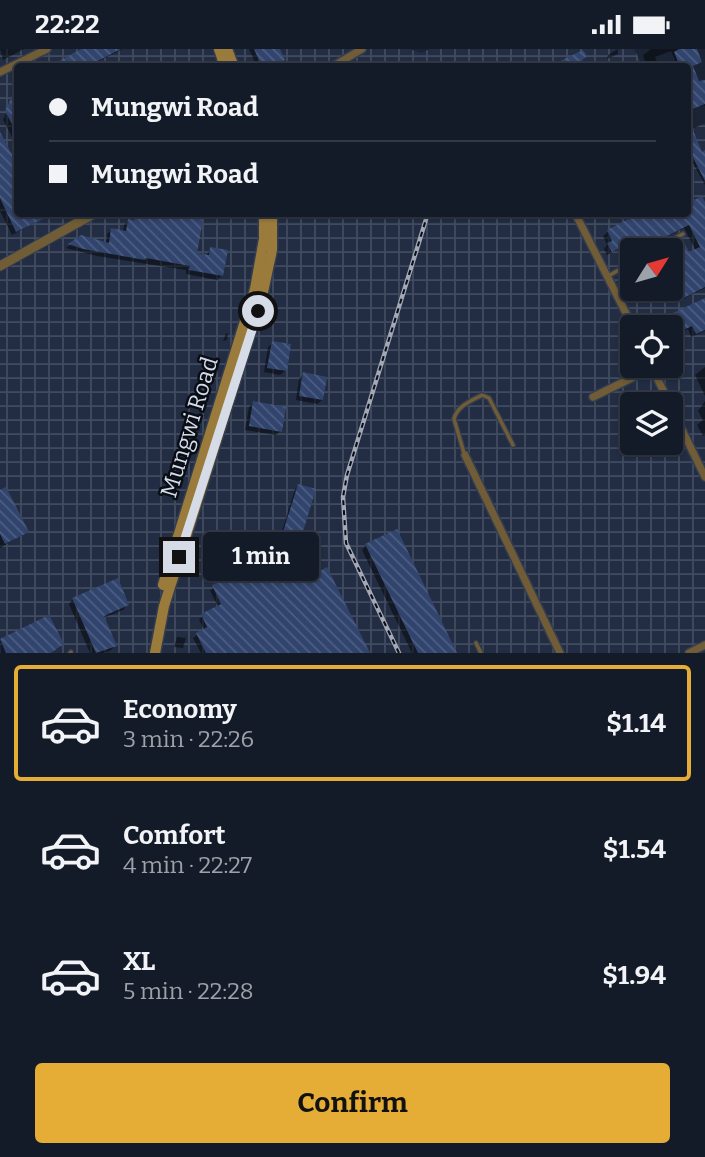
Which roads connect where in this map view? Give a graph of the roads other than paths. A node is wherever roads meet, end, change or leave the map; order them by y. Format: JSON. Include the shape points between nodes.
{"nodes":[{"id":1,"x":47,"y":49,"type":"edge"},
{"id":2,"x":362,"y":49,"type":"edge"},
{"id":3,"x":18,"y":63,"type":"edge"},
{"id":4,"x":339,"y":63,"type":"edge"},
{"id":5,"x":88,"y":217,"type":"edge"},
{"id":6,"x":264,"y":217,"type":"edge"},
{"id":7,"x":272,"y":217,"type":"edge"},
{"id":8,"x":577,"y":217,"type":"edge"},
{"id":9,"x":683,"y":234,"type":"dead end"},
{"id":10,"x":676,"y":238,"type":"edge"},
{"id":11,"x":0,"y":266,"type":"edge"},
{"id":12,"x":620,"y":270,"type":"edge"},
{"id":13,"x":608,"y":276,"type":"junction"},
{"id":14,"x":627,"y":315,"type":"edge"},
{"id":15,"x":630,"y":378,"type":"edge"},
{"id":16,"x":593,"y":397,"type":"dead end"},
{"id":17,"x":223,"y":408,"type":"junction"},
{"id":18,"x":683,"y":432,"type":"edge"},
{"id":19,"x":513,"y":445,"type":"dead end"},
{"id":20,"x":465,"y":455,"type":"joint"},
{"id":21,"x":705,"y":477,"type":"edge"},
{"id":22,"x":475,"y":643,"type":"dead end"},
{"id":23,"x":705,"y":645,"type":"edge"},
{"id":24,"x":148,"y":653,"type":"edge"},
{"id":25,"x":155,"y":653,"type":"edge"},
{"id":26,"x":481,"y":653,"type":"edge"},
{"id":27,"x":560,"y":653,"type":"edge"},
{"id":28,"x":689,"y":653,"type":"edge"}],
"edges":[{"from":1,"to":3,"type":"street"},
{"from":2,"to":4,"type":"street"},
{"from":5,"to":11,"type":"street"},
{"from":6,"to":17,"type":"main road","name":"Mungwi Road","via":[[256,289]]},
{"from":7,"to":17,"type":"main road","name":"Mungwi Road","via":[[272,250],[264,292]]},
{"from":8,"to":13,"type":"street"},
{"from":9,"to":10,"type":"lane"},
{"from":12,"to":13,"type":"lane"},
{"from":13,"to":14,"type":"street"},
{"from":15,"to":16,"type":"street"},
{"from":17,"to":24,"type":"main road","name":"Mungwi Road","via":[[156,606]]},
{"from":17,"to":25,"type":"main road","name":"Mungwi Road","via":[[164,606]]},
{"from":18,"to":21,"type":"street"},
{"from":19,"to":20,"type":"lane","via":[[489,398],[482,395],[455,414]]},
{"from":20,"to":27,"type":"street"},
{"from":22,"to":26,"type":"lane"},
{"from":23,"to":28,"type":"street"}]}
